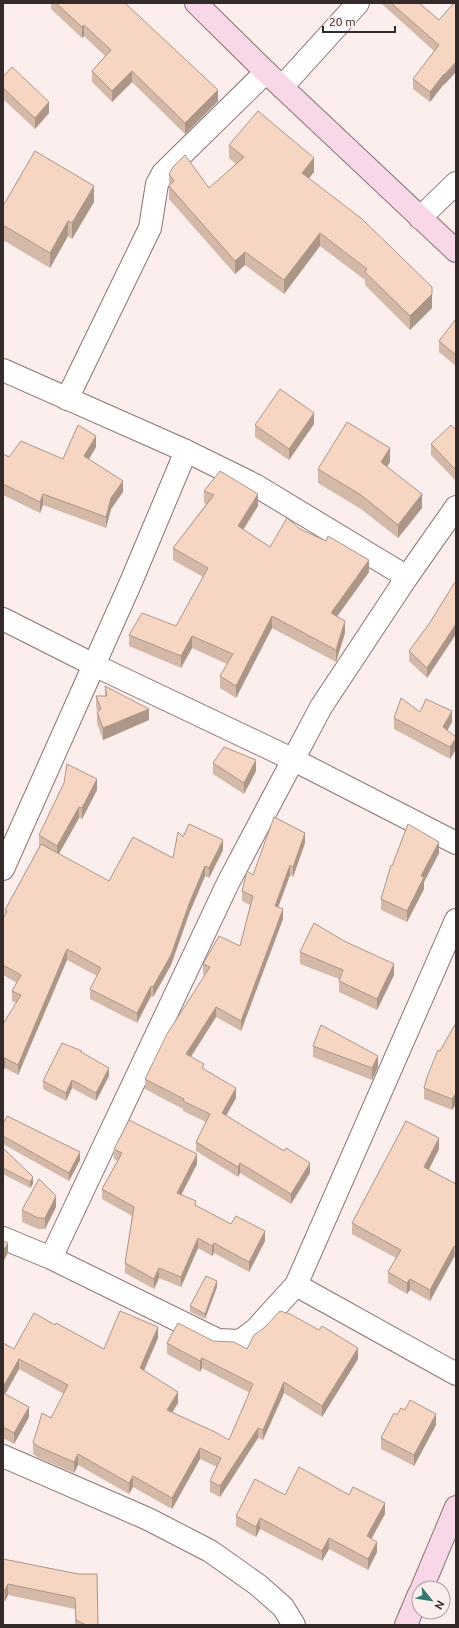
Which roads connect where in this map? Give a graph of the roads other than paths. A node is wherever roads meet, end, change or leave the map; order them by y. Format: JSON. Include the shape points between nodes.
{"nodes":[{"id":1,"x":196,"y":3,"type":"edge"},
{"id":2,"x":358,"y":3,"type":"edge"},
{"id":3,"x":274,"y":79,"type":"junction"},
{"id":4,"x":456,"y":183,"type":"edge"},
{"id":5,"x":420,"y":218,"type":"junction"},
{"id":6,"x":456,"y":251,"type":"edge"},
{"id":7,"x":3,"y":370,"type":"edge"},
{"id":8,"x":67,"y":399,"type":"junction"},
{"id":9,"x":186,"y":451,"type":"junction"},
{"id":10,"x":456,"y":507,"type":"edge"},
{"id":11,"x":407,"y":576,"type":"junction"},
{"id":12,"x":3,"y":619,"type":"edge"},
{"id":13,"x":94,"y":665,"type":"junction"},
{"id":14,"x":294,"y":760,"type":"junction"},
{"id":15,"x":456,"y":843,"type":"edge"},
{"id":16,"x":3,"y":869,"type":"edge"},
{"id":17,"x":456,"y":920,"type":"edge"},
{"id":18,"x":3,"y":1238,"type":"edge"},
{"id":19,"x":51,"y":1258,"type":"junction"},
{"id":20,"x":296,"y":1285,"type":"junction"},
{"id":21,"x":456,"y":1374,"type":"edge"},
{"id":22,"x":3,"y":1456,"type":"edge"},
{"id":23,"x":456,"y":1507,"type":"edge"},
{"id":24,"x":425,"y":1580,"type":"edge"},
{"id":25,"x":411,"y":1613,"type":"edge"},
{"id":26,"x":294,"y":1625,"type":"edge"},
{"id":27,"x":406,"y":1625,"type":"edge"}],
"edges":[{"from":1,"to":3,"type":"main road"},
{"from":2,"to":3,"type":"street"},
{"from":3,"to":5,"type":"main road"},
{"from":3,"to":8,"type":"street","via":[[164,173],[157,184],[150,228]]},
{"from":4,"to":5,"type":"street"},
{"from":5,"to":6,"type":"main road"},
{"from":7,"to":8,"type":"street"},
{"from":8,"to":9,"type":"street"},
{"from":9,"to":11,"type":"street","via":[[255,485]]},
{"from":9,"to":13,"type":"street"},
{"from":10,"to":11,"type":"street"},
{"from":11,"to":14,"type":"street","via":[[321,707]]},
{"from":12,"to":13,"type":"street"},
{"from":13,"to":14,"type":"street"},
{"from":13,"to":16,"type":"street"},
{"from":14,"to":15,"type":"street"},
{"from":14,"to":19,"type":"street","via":[[228,883]]},
{"from":17,"to":20,"type":"street"},
{"from":18,"to":19,"type":"street"},
{"from":19,"to":20,"type":"street","via":[[218,1340],[240,1341],[256,1329]]},
{"from":20,"to":21,"type":"street"},
{"from":22,"to":26,"type":"street","via":[[148,1519],[210,1551],[258,1585],[283,1607]]},
{"from":23,"to":24,"type":"main road"},
{"from":25,"to":27,"type":"main road"}]}
